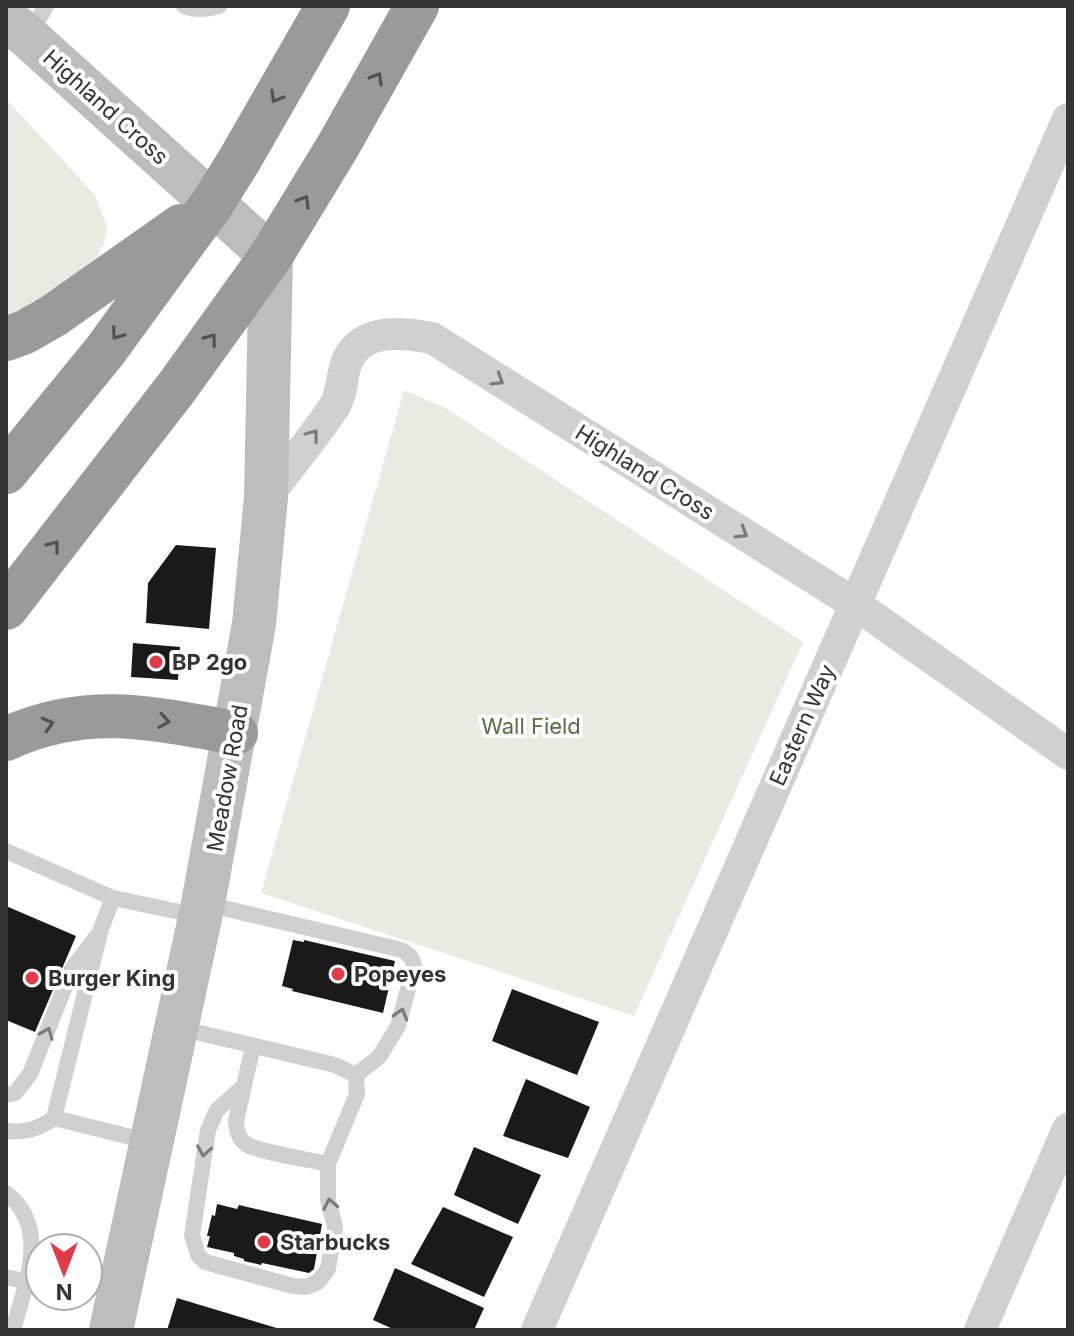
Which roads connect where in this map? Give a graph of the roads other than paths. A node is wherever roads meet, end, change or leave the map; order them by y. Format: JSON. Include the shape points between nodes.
{"nodes":[{"id":1,"x":184,"y":6,"type":"edge"},
{"id":2,"x":219,"y":6,"type":"edge"},
{"id":3,"x":328,"y":6,"type":"edge"},
{"id":4,"x":417,"y":6,"type":"edge"},
{"id":5,"x":27,"y":21,"type":"edge"},
{"id":6,"x":1068,"y":119,"type":"edge"},
{"id":7,"x":241,"y":230,"type":"junction"},
{"id":8,"x":6,"y":339,"type":"edge"},
{"id":9,"x":6,"y":472,"type":"edge"},
{"id":10,"x":266,"y":497,"type":"junction"},
{"id":11,"x":855,"y":604,"type":"junction"},
{"id":12,"x":6,"y":608,"type":"edge"},
{"id":13,"x":236,"y":733,"type":"junction"},
{"id":14,"x":6,"y":739,"type":"edge"},
{"id":15,"x":1068,"y":754,"type":"edge"},
{"id":16,"x":6,"y":851,"type":"edge"},
{"id":17,"x":113,"y":898,"type":"junction"},
{"id":18,"x":202,"y":910,"type":"junction"},
{"id":19,"x":101,"y":929,"type":"junction"},
{"id":20,"x":177,"y":1028,"type":"junction"},
{"id":21,"x":253,"y":1046,"type":"junction"},
{"id":22,"x":356,"y":1075,"type":"junction"},
{"id":23,"x":243,"y":1087,"type":"junction"},
{"id":24,"x":6,"y":1095,"type":"edge"},
{"id":25,"x":54,"y":1118,"type":"junction"},
{"id":26,"x":1068,"y":1129,"type":"edge"},
{"id":27,"x":6,"y":1131,"type":"edge"},
{"id":28,"x":153,"y":1142,"type":"junction"},
{"id":29,"x":328,"y":1164,"type":"junction"},
{"id":30,"x":6,"y":1193,"type":"edge"},
{"id":31,"x":30,"y":1232,"type":"edge"},
{"id":32,"x":24,"y":1304,"type":"edge"},
{"id":33,"x":111,"y":1310,"type":"edge"},
{"id":34,"x":13,"y":1330,"type":"edge"},
{"id":35,"x":537,"y":1330,"type":"edge"},
{"id":36,"x":980,"y":1330,"type":"edge"}],
"edges":[{"from":1,"to":2,"type":"lane"},
{"from":3,"to":7,"type":"highway","one_way":true,"via":[[240,159]]},
{"from":7,"to":4,"type":"highway","one_way":true,"via":[[338,146]]},
{"from":5,"to":7,"type":"main road","name":"Highland Cross"},
{"from":6,"to":11,"type":"street","name":"Eastern Way"},
{"from":7,"to":8,"type":"highway"},
{"from":7,"to":9,"type":"highway","one_way":true,"via":[[105,351]]},
{"from":7,"to":10,"type":"main road","name":"Meadow Road"},
{"from":12,"to":7,"type":"highway","one_way":true,"via":[[177,387]]},
{"from":10,"to":11,"type":"street","name":"Highland Cross","one_way":true,"via":[[336,404],[348,359],[357,347],[382,334],[412,334],[432,338]]},
{"from":10,"to":13,"type":"main road","name":"Meadow Road","via":[[254,624]]},
{"from":11,"to":15,"type":"street","name":"Highland Cross"},
{"from":11,"to":35,"type":"street","name":"Eastern Way"},
{"from":14,"to":13,"type":"highway","one_way":true,"via":[[43,724],[91,716],[145,718]]},
{"from":13,"to":18,"type":"main road","name":"Meadow Road"},
{"from":16,"to":17,"type":"lane"},
{"from":17,"to":18,"type":"lane"},
{"from":17,"to":19,"type":"lane"},
{"from":18,"to":20,"type":"main road","name":"Meadow Road"},
{"from":22,"to":18,"type":"lane","one_way":true,"via":[[379,1057],[398,1026],[414,967],[409,954]]},
{"from":24,"to":19,"type":"lane","one_way":true,"via":[[15,1093],[30,1074],[72,969]]},
{"from":19,"to":25,"type":"lane"},
{"from":20,"to":21,"type":"lane"},
{"from":20,"to":28,"type":"main road","name":"Meadow Road"},
{"from":21,"to":22,"type":"lane"},
{"from":21,"to":23,"type":"lane"},
{"from":22,"to":29,"type":"lane","via":[[357,1094]]},
{"from":23,"to":29,"type":"lane","via":[[236,1121],[243,1143]]},
{"from":23,"to":29,"type":"lane","one_way":true,"via":[[217,1110],[208,1130],[192,1235],[205,1262],[293,1286],[318,1282],[328,1269],[335,1227]]},
{"from":25,"to":27,"type":"lane","via":[[28,1131]]},
{"from":25,"to":28,"type":"lane"},
{"from":26,"to":36,"type":"street"},
{"from":28,"to":33,"type":"main road","name":"Meadow Road"},
{"from":30,"to":31,"type":"lane","via":[[17,1201]]},
{"from":32,"to":34,"type":"lane"}]}
